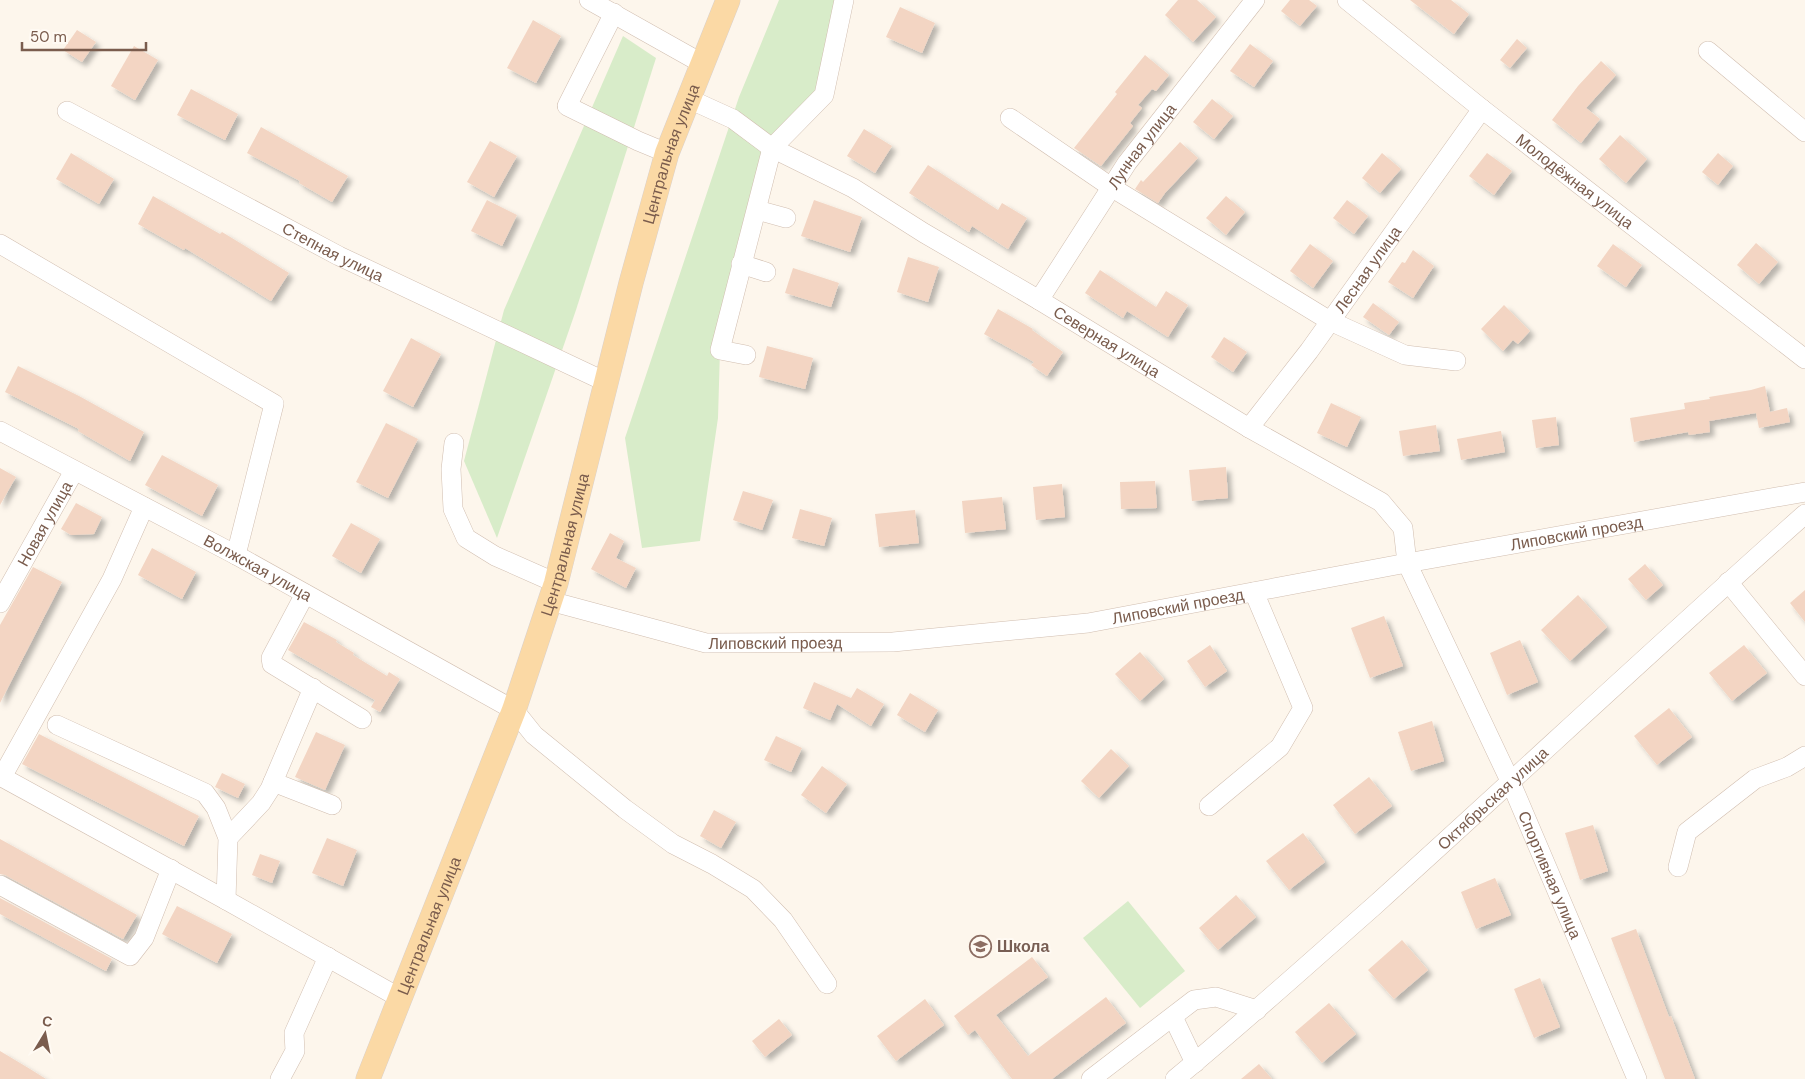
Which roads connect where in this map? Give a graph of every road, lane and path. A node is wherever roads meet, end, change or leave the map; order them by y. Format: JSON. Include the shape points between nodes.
{"nodes":[{"id":1,"x":589,"y":0,"type":"edge"},
{"id":2,"x":728,"y":0,"type":"edge"},
{"id":3,"x":844,"y":0,"type":"edge"},
{"id":4,"x":1254,"y":0,"type":"edge"},
{"id":5,"x":1347,"y":0,"type":"edge"},
{"id":6,"x":614,"y":14,"type":"junction"},
{"id":7,"x":1708,"y":51,"type":"dead end"},
{"id":8,"x":703,"y":64,"type":"junction"},
{"id":9,"x":689,"y":99,"type":"junction"},
{"id":10,"x":1482,"y":109,"type":"junction"},
{"id":11,"x":67,"y":111,"type":"dead end"},
{"id":12,"x":1010,"y":118,"type":"dead end"},
{"id":13,"x":1805,"y":132,"type":"edge"},
{"id":14,"x":772,"y":148,"type":"junction"},
{"id":15,"x":668,"y":153,"type":"junction"},
{"id":16,"x":1111,"y":187,"type":"junction"},
{"id":17,"x":757,"y":210,"type":"junction"},
{"id":18,"x":786,"y":218,"type":"dead end"},
{"id":19,"x":0,"y":244,"type":"edge"},
{"id":20,"x":741,"y":264,"type":"junction"},
{"id":21,"x":766,"y":272,"type":"dead end"},
{"id":22,"x":1039,"y":300,"type":"junction"},
{"id":23,"x":1330,"y":321,"type":"junction"},
{"id":24,"x":746,"y":355,"type":"dead end"},
{"id":25,"x":1805,"y":359,"type":"edge"},
{"id":26,"x":1456,"y":361,"type":"dead end"},
{"id":27,"x":606,"y":382,"type":"junction"},
{"id":28,"x":1249,"y":428,"type":"junction"},
{"id":29,"x":0,"y":431,"type":"edge"},
{"id":30,"x":454,"y":443,"type":"dead end"},
{"id":31,"x":74,"y":471,"type":"junction"},
{"id":32,"x":1805,"y":492,"type":"edge"},
{"id":33,"x":144,"y":507,"type":"junction"},
{"id":34,"x":1805,"y":514,"type":"edge"},
{"id":35,"x":236,"y":555,"type":"junction"},
{"id":36,"x":1406,"y":563,"type":"junction"},
{"id":37,"x":1728,"y":582,"type":"junction"},
{"id":38,"x":553,"y":592,"type":"junction"},
{"id":39,"x":1254,"y":592,"type":"junction"},
{"id":40,"x":305,"y":594,"type":"junction"},
{"id":41,"x":0,"y":603,"type":"edge"},
{"id":42,"x":1805,"y":676,"type":"edge"},
{"id":43,"x":313,"y":688,"type":"junction"},
{"id":44,"x":514,"y":710,"type":"junction"},
{"id":45,"x":362,"y":719,"type":"dead end"},
{"id":46,"x":57,"y":725,"type":"dead end"},
{"id":47,"x":1805,"y":756,"type":"edge"},
{"id":48,"x":1,"y":777,"type":"edge"},
{"id":49,"x":272,"y":782,"type":"junction"},
{"id":50,"x":1511,"y":783,"type":"junction"},
{"id":51,"x":332,"y":805,"type":"dead end"},
{"id":52,"x":1209,"y":806,"type":"dead end"},
{"id":53,"x":228,"y":838,"type":"junction"},
{"id":54,"x":1678,"y":867,"type":"dead end"},
{"id":55,"x":171,"y":870,"type":"junction"},
{"id":56,"x":0,"y":885,"type":"edge"},
{"id":57,"x":226,"y":900,"type":"junction"},
{"id":58,"x":328,"y":958,"type":"junction"},
{"id":59,"x":827,"y":984,"type":"dead end"},
{"id":60,"x":400,"y":998,"type":"junction"},
{"id":61,"x":1257,"y":1010,"type":"junction"},
{"id":62,"x":1173,"y":1017,"type":"junction"},
{"id":63,"x":1195,"y":1063,"type":"junction"},
{"id":64,"x":280,"y":1079,"type":"edge"},
{"id":65,"x":368,"y":1079,"type":"edge"},
{"id":66,"x":1091,"y":1079,"type":"edge"},
{"id":67,"x":1175,"y":1079,"type":"edge"},
{"id":68,"x":1637,"y":1079,"type":"edge"}],
"edges":[{"from":1,"to":6,"type":"street"},
{"from":2,"to":8,"type":"main road","name":"Центральная улица"},
{"from":3,"to":14,"type":"street","via":[[824,95]]},
{"from":4,"to":16,"type":"street","name":"Лунная улица"},
{"from":5,"to":10,"type":"street","name":"Молодёжная улица"},
{"from":6,"to":8,"type":"street"},
{"from":6,"to":15,"type":"street","via":[[567,106]]},
{"from":7,"to":13,"type":"street"},
{"from":8,"to":9,"type":"main road","name":"Центральная улица"},
{"from":9,"to":14,"type":"street","name":"Северная улица","via":[[734,119]]},
{"from":9,"to":15,"type":"main road","name":"Центральная улица"},
{"from":10,"to":23,"type":"street","name":"Лесная улица"},
{"from":10,"to":25,"type":"street","name":"Молодёжная улица"},
{"from":11,"to":27,"type":"street","name":"Степная улица","via":[[339,256]]},
{"from":12,"to":16,"type":"street"},
{"from":14,"to":17,"type":"street"},
{"from":14,"to":22,"type":"street","name":"Северная улица","via":[[853,188]]},
{"from":15,"to":27,"type":"main road","name":"Центральная улица"},
{"from":16,"to":22,"type":"street","name":"Лунная улица"},
{"from":16,"to":23,"type":"street"},
{"from":17,"to":18,"type":"street"},
{"from":17,"to":20,"type":"street"},
{"from":19,"to":35,"type":"street","via":[[274,404]]},
{"from":20,"to":21,"type":"street"},
{"from":20,"to":24,"type":"street","via":[[720,350]]},
{"from":22,"to":28,"type":"street","name":"Северная улица"},
{"from":23,"to":26,"type":"street","via":[[1405,354]]},
{"from":23,"to":28,"type":"street","name":"Лесная улица"},
{"from":27,"to":38,"type":"main road","name":"Центральная улица"},
{"from":28,"to":36,"type":"street","name":"Северная улица","via":[[1381,502],[1402,528]]},
{"from":29,"to":31,"type":"street","name":"Волжская улица"},
{"from":30,"to":38,"type":"street","name":"Липовский проезд","via":[[451,469],[453,509],[466,538]]},
{"from":31,"to":33,"type":"street","name":"Волжская улица"},
{"from":31,"to":41,"type":"street","name":"Новая улица"},
{"from":32,"to":36,"type":"street","name":"Липовский проезд"},
{"from":33,"to":35,"type":"street","name":"Волжская улица"},
{"from":33,"to":48,"type":"street","via":[[112,579]]},
{"from":34,"to":37,"type":"street","name":"Октябрьская улица"},
{"from":35,"to":40,"type":"street","name":"Волжская улица"},
{"from":36,"to":39,"type":"street","name":"Липовский проезд"},
{"from":36,"to":50,"type":"street","name":"Спортивная улица"},
{"from":37,"to":42,"type":"street"},
{"from":37,"to":50,"type":"street","name":"Октябрьская улица"},
{"from":38,"to":39,"type":"street","name":"Липовский проезд","via":[[706,643],[883,642],[1088,623]]},
{"from":38,"to":44,"type":"main road","name":"Центральная улица"},
{"from":39,"to":52,"type":"street","via":[[1303,708],[1280,747]]},
{"from":40,"to":43,"type":"street","via":[[271,658],[272,664]]},
{"from":40,"to":44,"type":"street","name":"Волжская улица"},
{"from":43,"to":45,"type":"street"},
{"from":43,"to":49,"type":"street"},
{"from":44,"to":59,"type":"street","via":[[534,735],[625,809],[673,844],[753,889],[783,920]]},
{"from":44,"to":60,"type":"main road","name":"Центральная улица"},
{"from":46,"to":53,"type":"street","via":[[205,793],[216,808]]},
{"from":47,"to":54,"type":"street","via":[[1755,779],[1687,832]]},
{"from":48,"to":55,"type":"street"},
{"from":49,"to":51,"type":"street"},
{"from":49,"to":53,"type":"street","via":[[261,803]]},
{"from":50,"to":61,"type":"street","name":"Октябрьская улица"},
{"from":50,"to":68,"type":"street","name":"Спортивная улица"},
{"from":53,"to":57,"type":"street"},
{"from":55,"to":56,"type":"street","via":[[144,938],[130,956]]},
{"from":55,"to":57,"type":"street"},
{"from":57,"to":58,"type":"street"},
{"from":58,"to":60,"type":"street"},
{"from":58,"to":64,"type":"street","via":[[294,1033],[295,1051]]},
{"from":60,"to":65,"type":"main road","name":"Центральная улица"},
{"from":61,"to":62,"type":"street","via":[[1216,997],[1194,1000]]},
{"from":61,"to":63,"type":"street","name":"Октябрьская улица"},
{"from":62,"to":63,"type":"street"},
{"from":62,"to":66,"type":"street"},
{"from":63,"to":67,"type":"street","name":"Октябрьская улица"}]}
